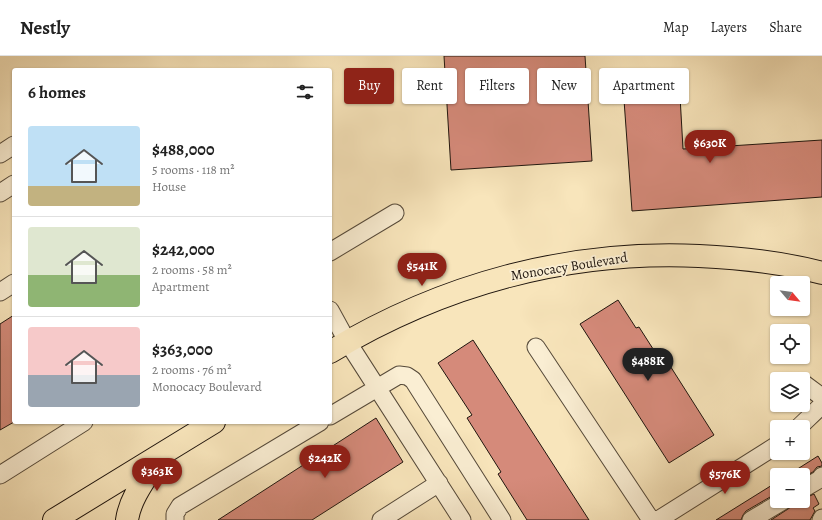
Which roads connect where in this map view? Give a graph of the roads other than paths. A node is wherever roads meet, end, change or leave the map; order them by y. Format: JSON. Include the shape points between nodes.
{"nodes":[{"id":1,"x":12,"y":146,"type":"edge"},
{"id":2,"x":0,"y":154,"type":"edge"},
{"id":3,"x":12,"y":185,"type":"edge"},
{"id":4,"x":0,"y":193,"type":"edge"},
{"id":5,"x":395,"y":213,"type":"dead end"},
{"id":6,"x":332,"y":251,"type":"edge"},
{"id":7,"x":822,"y":273,"type":"edge"},
{"id":8,"x":12,"y":284,"type":"edge"},
{"id":9,"x":0,"y":292,"type":"edge"},
{"id":10,"x":332,"y":318,"type":"edge"},
{"id":11,"x":339,"y":346,"type":"edge"},
{"id":12,"x":536,"y":347,"type":"dead end"},
{"id":13,"x":377,"y":388,"type":"junction"},
{"id":14,"x":810,"y":389,"type":"edge"},
{"id":15,"x":822,"y":398,"type":"edge"},
{"id":16,"x":822,"y":405,"type":"edge"},
{"id":17,"x":332,"y":415,"type":"edge"},
{"id":18,"x":806,"y":420,"type":"edge"},
{"id":19,"x":81,"y":424,"type":"edge"},
{"id":20,"x":211,"y":424,"type":"edge"},
{"id":21,"x":317,"y":424,"type":"edge"},
{"id":22,"x":770,"y":449,"type":"edge"},
{"id":23,"x":161,"y":455,"type":"junction"},
{"id":24,"x":0,"y":476,"type":"edge"},
{"id":25,"x":821,"y":480,"type":"edge"},
{"id":26,"x":439,"y":483,"type":"junction"},
{"id":27,"x":810,"y":486,"type":"edge"},
{"id":28,"x":771,"y":508,"type":"edge"},
{"id":29,"x":54,"y":520,"type":"edge"},
{"id":30,"x":127,"y":520,"type":"edge"},
{"id":31,"x":175,"y":520,"type":"edge"},
{"id":32,"x":381,"y":520,"type":"edge"},
{"id":33,"x":462,"y":520,"type":"edge"},
{"id":34,"x":502,"y":520,"type":"edge"},
{"id":35,"x":651,"y":520,"type":"edge"},
{"id":36,"x":658,"y":520,"type":"edge"},
{"id":37,"x":751,"y":520,"type":"edge"}],
"edges":[{"from":1,"to":2,"type":"street"},
{"from":3,"to":4,"type":"street"},
{"from":5,"to":6,"type":"street"},
{"from":7,"to":11,"type":"main road","name":"Monocacy Boulevard","via":[[780,263],[723,257],[630,256],[588,260],[503,277],[451,294],[392,319]]},
{"from":8,"to":9,"type":"street"},
{"from":10,"to":11,"type":"street"},
{"from":11,"to":13,"type":"street"},
{"from":12,"to":35,"type":"street"},
{"from":13,"to":17,"type":"street"},
{"from":13,"to":26,"type":"street"},
{"from":13,"to":34,"type":"street","via":[[399,375],[413,380]]},
{"from":14,"to":15,"type":"street"},
{"from":16,"to":18,"type":"street"},
{"from":19,"to":24,"type":"street"},
{"from":20,"to":23,"type":"main road"},
{"from":21,"to":31,"type":"street","via":[[180,506],[175,514]]},
{"from":22,"to":36,"type":"street"},
{"from":23,"to":29,"type":"main road"},
{"from":23,"to":30,"type":"main road","via":[[134,498],[128,510]]},
{"from":25,"to":27,"type":"street"},
{"from":26,"to":32,"type":"street"},
{"from":26,"to":33,"type":"street"},
{"from":28,"to":37,"type":"street"}]}
